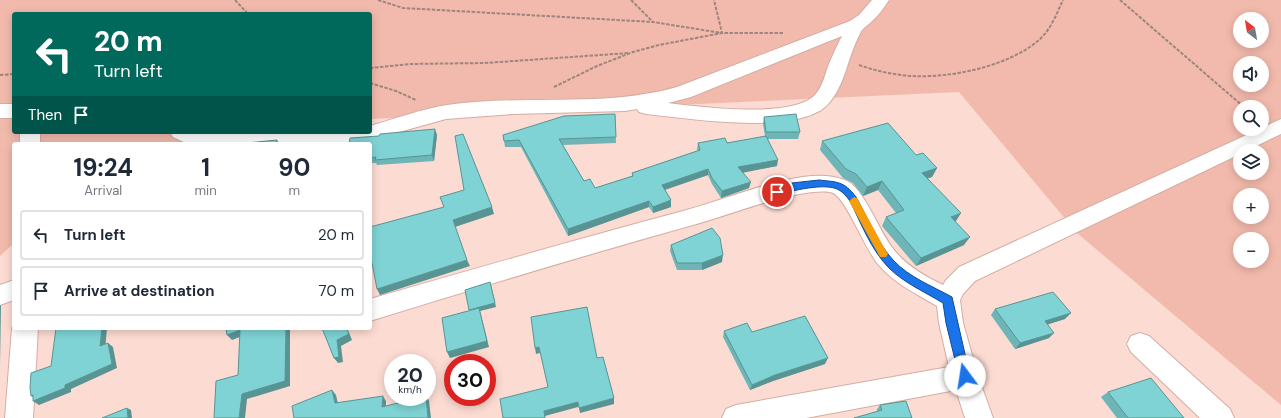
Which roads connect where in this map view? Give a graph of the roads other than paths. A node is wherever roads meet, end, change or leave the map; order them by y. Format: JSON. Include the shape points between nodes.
{"nodes":[{"id":1,"x":881,"y":0,"type":"edge"},
{"id":2,"x":855,"y":27,"type":"junction"},
{"id":3,"x":625,"y":104,"type":"junction"},
{"id":4,"x":0,"y":111,"type":"edge"},
{"id":5,"x":12,"y":111,"type":"edge"},
{"id":6,"x":1281,"y":126,"type":"edge"},
{"id":7,"x":372,"y":133,"type":"edge"},
{"id":8,"x":184,"y":134,"type":"edge"},
{"id":9,"x":370,"y":134,"type":"edge"},
{"id":10,"x":12,"y":291,"type":"edge"},
{"id":11,"x":0,"y":295,"type":"edge"},
{"id":12,"x":948,"y":300,"type":"junction"},
{"id":13,"x":372,"y":309,"type":"edge"},
{"id":14,"x":25,"y":330,"type":"edge"},
{"id":15,"x":1140,"y":344,"type":"dead end"},
{"id":16,"x":965,"y":376,"type":"junction"},
{"id":17,"x":19,"y":418,"type":"edge"},
{"id":18,"x":736,"y":418,"type":"edge"},
{"id":19,"x":979,"y":418,"type":"edge"},
{"id":20,"x":1220,"y":418,"type":"edge"}],
"edges":[{"from":1,"to":2,"type":"street","via":[[866,19]]},
{"from":2,"to":3,"type":"street","via":[[833,33],[684,92]]},
{"from":2,"to":3,"type":"street","via":[[830,87],[817,104],[803,111],[780,115],[729,116]]},
{"from":3,"to":7,"type":"street","via":[[513,107],[446,112]]},
{"from":4,"to":5,"type":"street"},
{"from":6,"to":12,"type":"street","via":[[967,274],[954,287]]},
{"from":8,"to":9,"type":"street","via":[[198,140]]},
{"from":10,"to":11,"type":"street"},
{"from":12,"to":13,"type":"street","via":[[904,275],[891,264],[880,251],[848,192],[840,186],[819,184],[792,187],[602,240]]},
{"from":12,"to":16,"type":"street","via":[[951,323]]},
{"from":14,"to":17,"type":"street"},
{"from":15,"to":20,"type":"street"},
{"from":16,"to":18,"type":"street"},
{"from":16,"to":19,"type":"street"}]}
